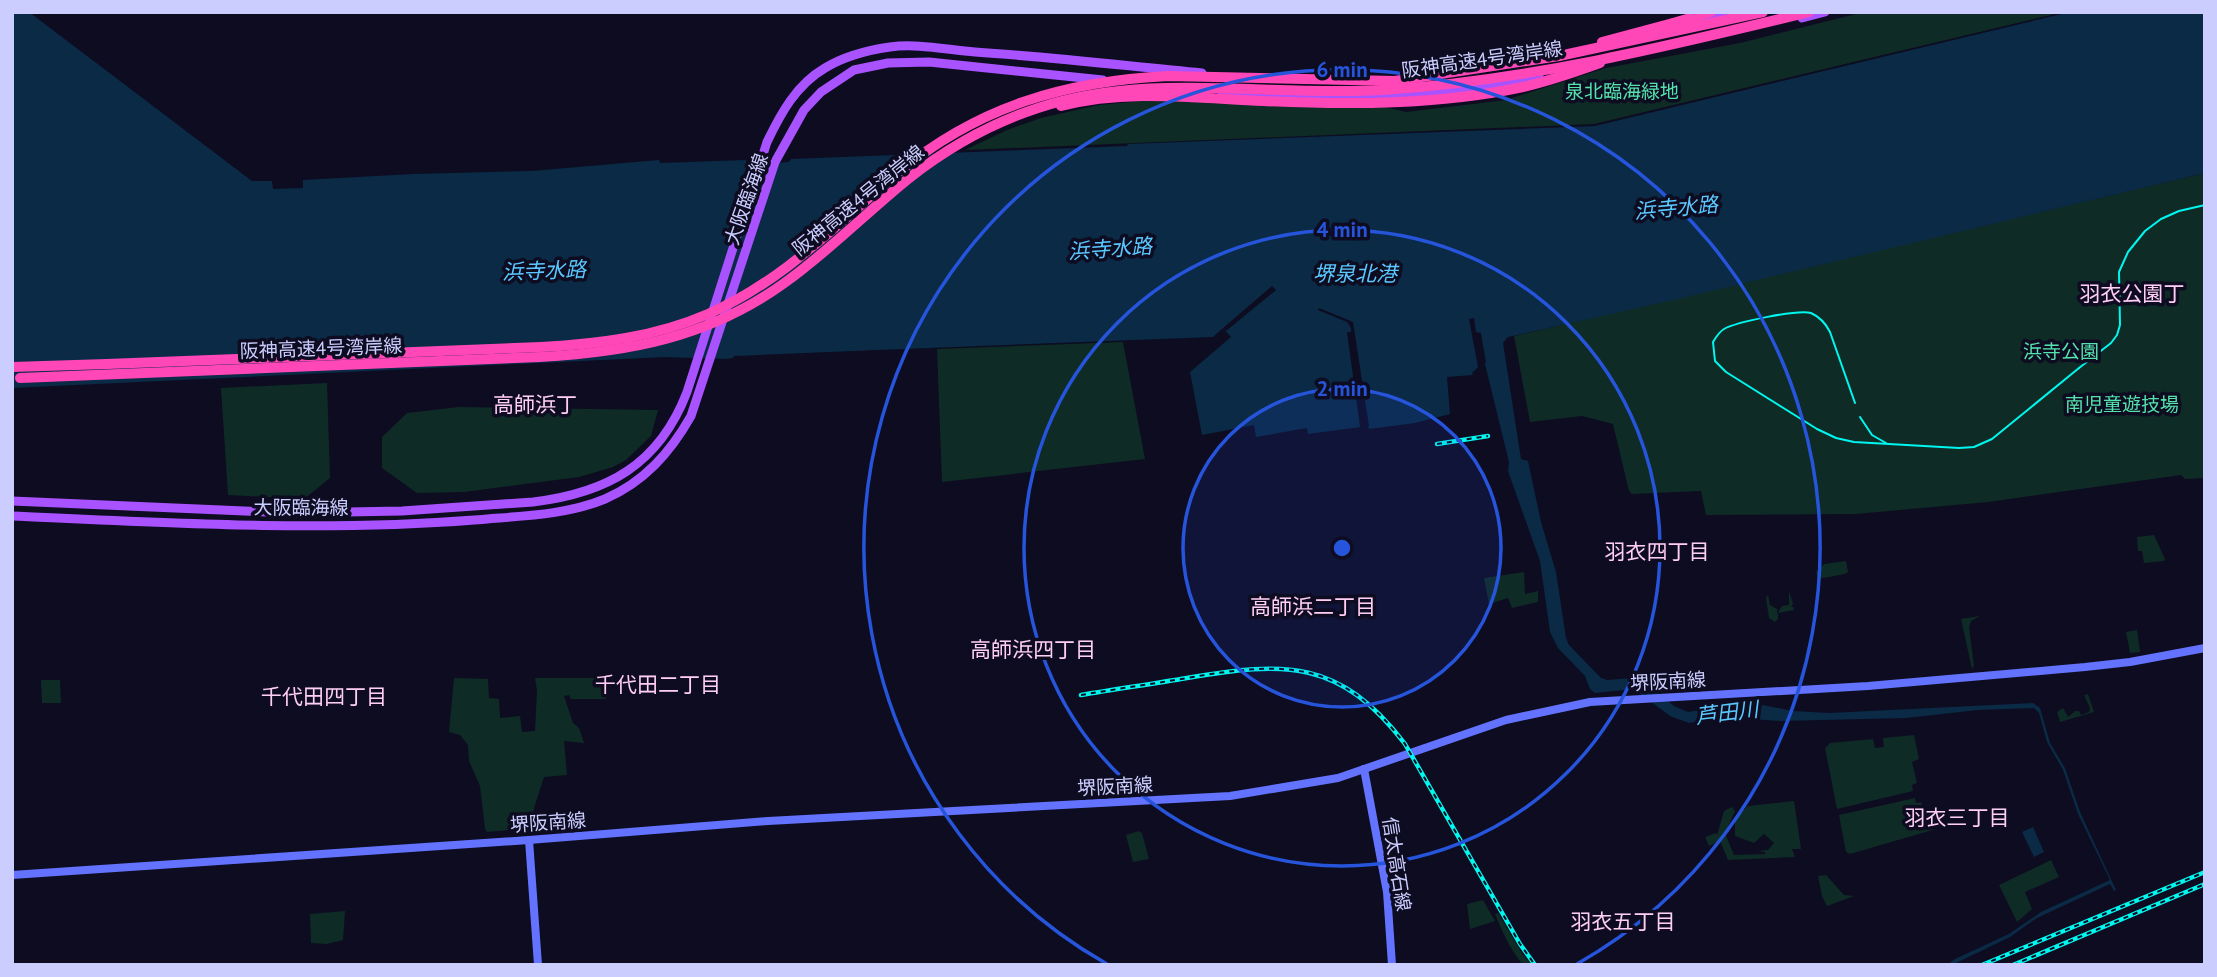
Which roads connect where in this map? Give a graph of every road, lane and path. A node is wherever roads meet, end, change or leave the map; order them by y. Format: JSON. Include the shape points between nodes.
{"nodes":[{"id":1,"x":1711,"y":12,"type":"edge"},
{"id":2,"x":1732,"y":12,"type":"edge"},
{"id":3,"x":1763,"y":12,"type":"edge"},
{"id":4,"x":1808,"y":12,"type":"edge"},
{"id":5,"x":1825,"y":12,"type":"edge"},
{"id":6,"x":1604,"y":62,"type":"junction"},
{"id":7,"x":1513,"y":65,"type":"junction"},
{"id":8,"x":958,"y":144,"type":"junction"},
{"id":9,"x":12,"y":365,"type":"edge"},
{"id":10,"x":15,"y":378,"type":"edge"},
{"id":11,"x":12,"y":501,"type":"edge"},
{"id":12,"x":12,"y":516,"type":"edge"},
{"id":13,"x":2205,"y":648,"type":"edge"},
{"id":14,"x":1364,"y":769,"type":"junction"},
{"id":15,"x":529,"y":839,"type":"junction"},
{"id":16,"x":12,"y":874,"type":"edge"},
{"id":17,"x":538,"y":965,"type":"edge"},
{"id":18,"x":1392,"y":965,"type":"edge"}],
"edges":[{"from":1,"to":7,"type":"highway","bridge":true},
{"from":2,"to":11,"type":"main road","name":"大阪臨海線","bridge":true,"via":[[1475,73],[1381,83],[891,47],[854,56],[806,82],[780,116],[682,405],[659,444],[621,475],[593,490],[559,499],[402,512],[292,513]]},
{"from":3,"to":7,"type":"highway","name":"阪神高速4号湾岸線","bridge":true},
{"from":4,"to":8,"type":"highway","name":"阪神高速4号湾岸線","bridge":true,"via":[[1566,65],[1433,86],[1333,91],[1150,87],[1092,94],[1037,108]]},
{"from":5,"to":6,"type":"main road","name":"大阪臨海線"},
{"from":6,"to":8,"type":"highway","bridge":true,"via":[[1525,87],[1422,102],[1172,96],[1105,99],[1040,112]]},
{"from":6,"to":12,"type":"main road","name":"大阪臨海線","bridge":true,"via":[[1464,89],[1341,98],[1196,90],[929,62],[854,70],[804,110],[775,162],[691,416],[658,462],[618,492],[576,508],[537,515],[415,524],[336,526]]},
{"from":7,"to":9,"type":"highway","name":"阪神高速4号湾岸線","bridge":true,"via":[[1395,81],[1142,78],[1032,98],[983,117],[942,141],[755,290],[708,314],[638,336],[541,347]]},
{"from":8,"to":10,"type":"highway","name":"阪神高速4号湾岸線","bridge":true,"via":[[761,299],[713,324],[642,346],[554,357]]},
{"from":13,"to":14,"type":"main road","name":"堺阪南線","via":[[2130,662],[1868,686],[1596,701],[1506,720]]},
{"from":14,"to":15,"type":"main road","name":"堺阪南線","via":[[1338,778],[1230,796]]},
{"from":14,"to":18,"type":"main road","name":"信太高石線","via":[[1387,892]]},
{"from":15,"to":16,"type":"main road","name":"堺阪南線"},
{"from":15,"to":17,"type":"main road"}]}
